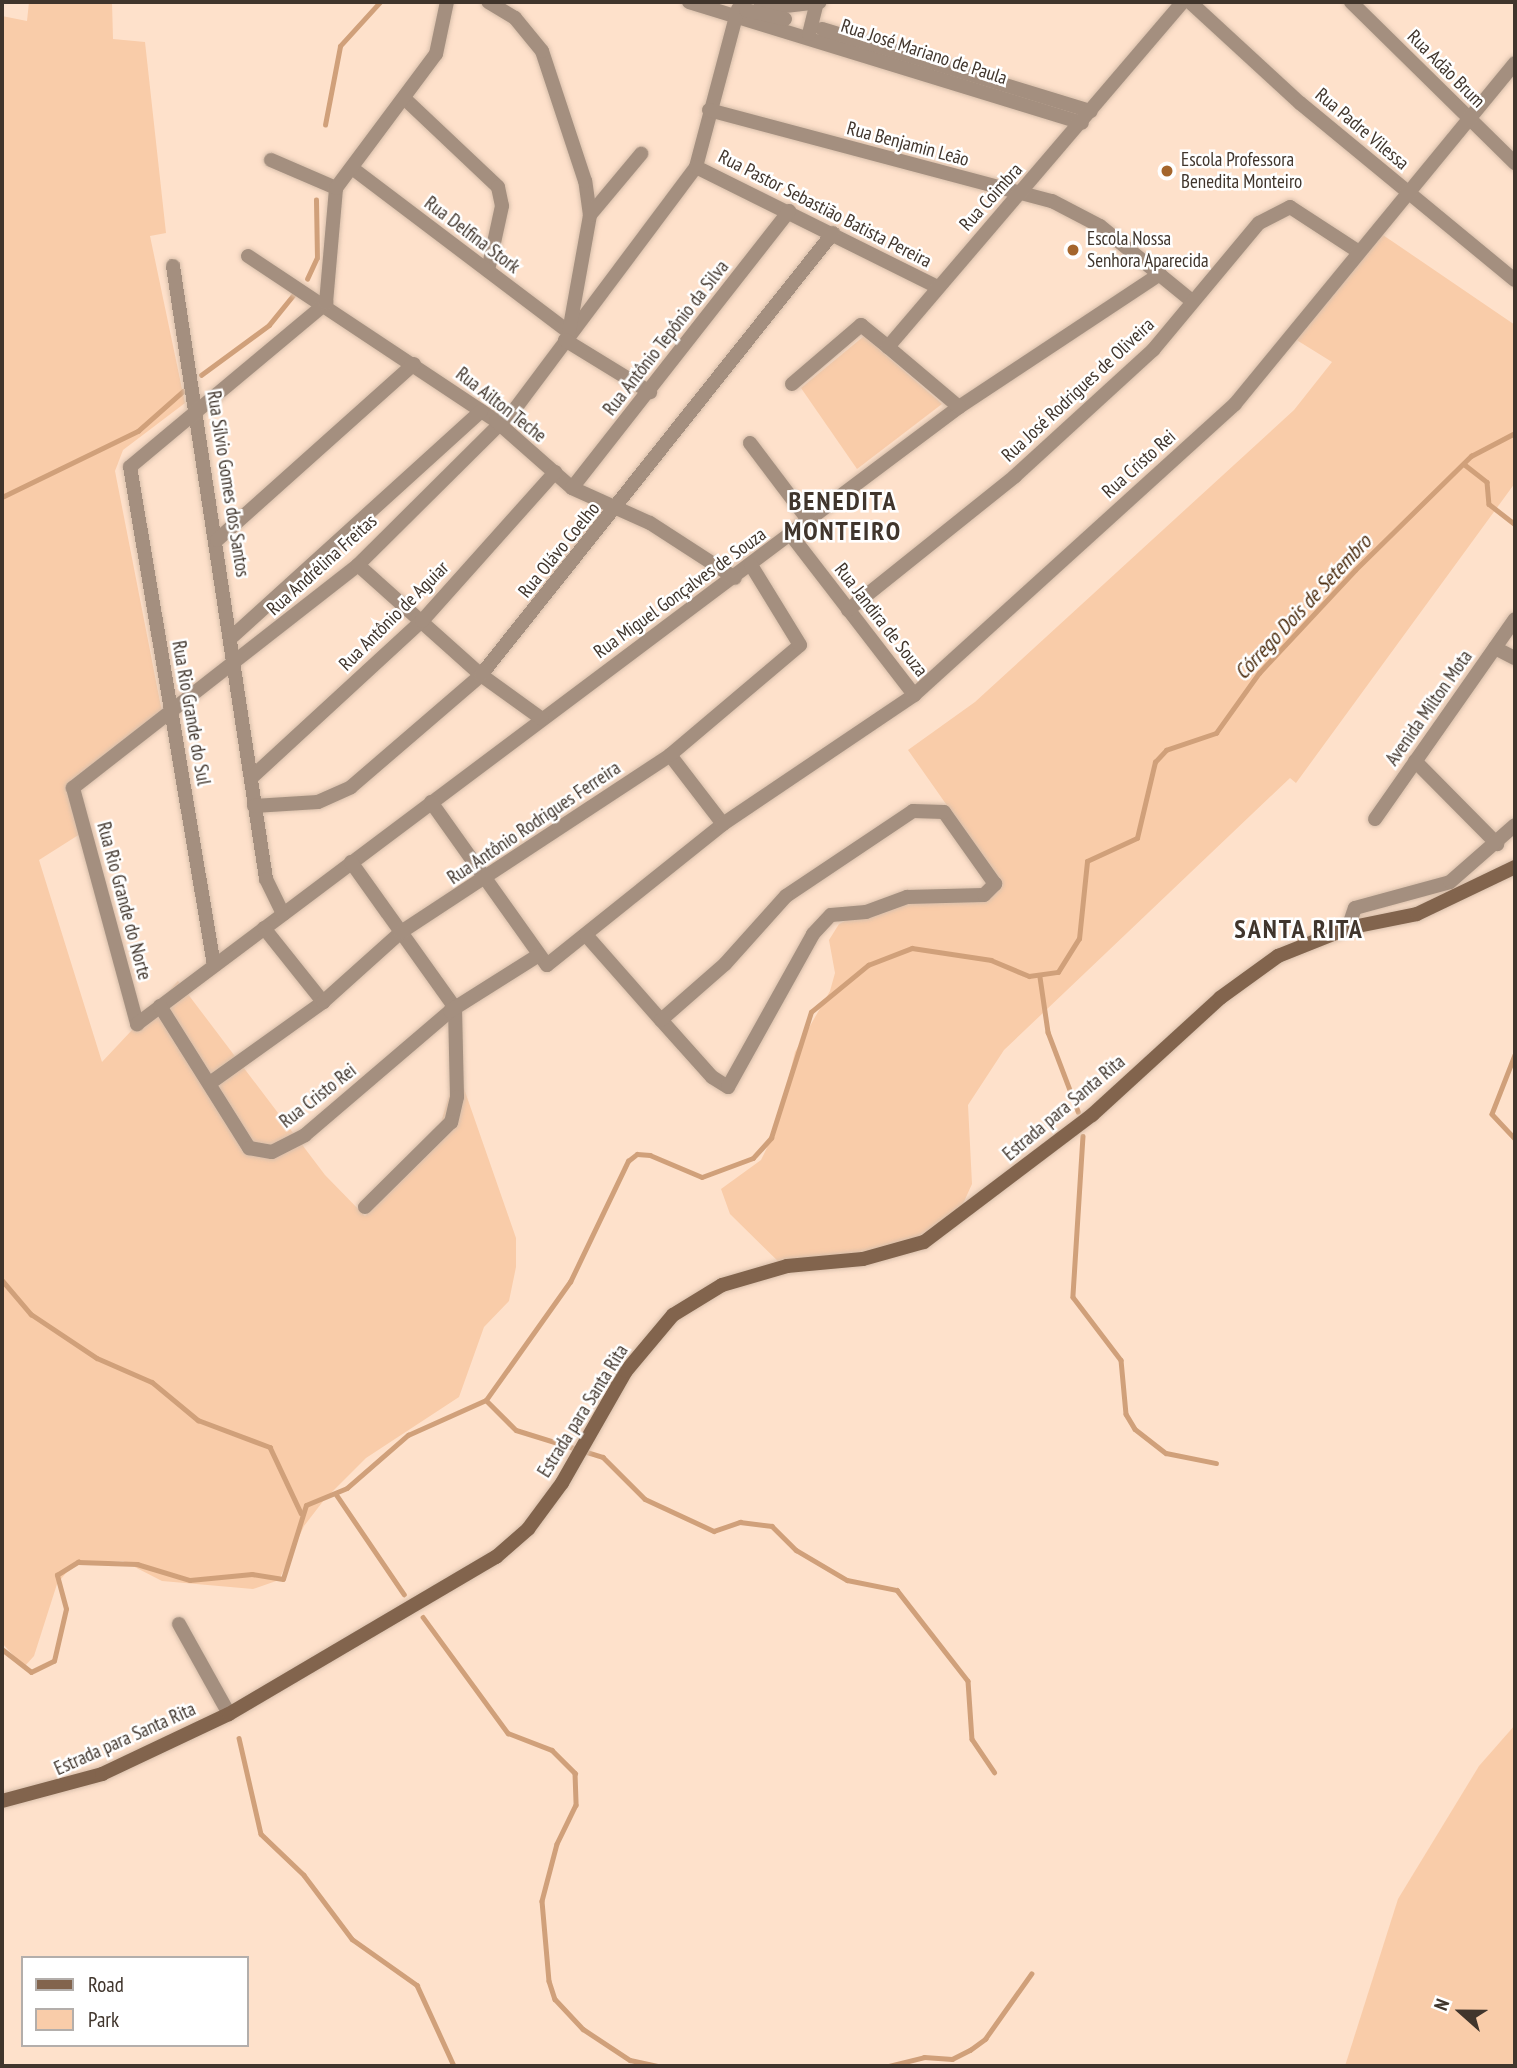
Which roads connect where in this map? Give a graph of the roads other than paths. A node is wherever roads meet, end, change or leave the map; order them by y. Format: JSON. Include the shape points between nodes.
{"nodes":[{"id":1,"x":447,"y":2,"type":"edge"},
{"id":2,"x":488,"y":2,"type":"edge"},
{"id":3,"x":690,"y":2,"type":"edge"},
{"id":4,"x":818,"y":2,"type":"edge"},
{"id":5,"x":1182,"y":2,"type":"edge"},
{"id":6,"x":1190,"y":2,"type":"edge"},
{"id":7,"x":1351,"y":2,"type":"edge"},
{"id":8,"x":740,"y":13,"type":"junction"},
{"id":9,"x":811,"y":30,"type":"junction"},
{"id":10,"x":1513,"y":69,"type":"edge"},
{"id":11,"x":405,"y":99,"type":"junction"},
{"id":12,"x":709,"y":110,"type":"junction"},
{"id":13,"x":1087,"y":117,"type":"junction"},
{"id":14,"x":1471,"y":121,"type":"junction"},
{"id":15,"x":641,"y":154,"type":"dead end"},
{"id":16,"x":271,"y":159,"type":"dead end"},
{"id":17,"x":1515,"y":163,"type":"edge"},
{"id":18,"x":696,"y":167,"type":"junction"},
{"id":19,"x":352,"y":169,"type":"junction"},
{"id":20,"x":336,"y":188,"type":"junction"},
{"id":21,"x":1409,"y":193,"type":"junction"},
{"id":22,"x":1021,"y":194,"type":"junction"},
{"id":23,"x":789,"y":211,"type":"junction"},
{"id":24,"x":590,"y":215,"type":"junction"},
{"id":25,"x":833,"y":233,"type":"junction"},
{"id":26,"x":1356,"y":250,"type":"junction"},
{"id":27,"x":248,"y":256,"type":"dead end"},
{"id":28,"x":173,"y":266,"type":"dead end"},
{"id":29,"x":488,"y":271,"type":"junction"},
{"id":30,"x":1160,"y":274,"type":"junction"},
{"id":31,"x":1515,"y":280,"type":"edge"},
{"id":32,"x":936,"y":286,"type":"junction"},
{"id":33,"x":1192,"y":301,"type":"junction"},
{"id":34,"x":326,"y":303,"type":"junction"},
{"id":35,"x":567,"y":336,"type":"junction"},
{"id":36,"x":888,"y":347,"type":"junction"},
{"id":37,"x":414,"y":364,"type":"junction"},
{"id":38,"x":792,"y":384,"type":"dead end"},
{"id":39,"x":650,"y":392,"type":"junction"},
{"id":40,"x":959,"y":407,"type":"junction"},
{"id":41,"x":197,"y":411,"type":"junction"},
{"id":42,"x":481,"y":411,"type":"junction"},
{"id":43,"x":496,"y":421,"type":"junction"},
{"id":44,"x":750,"y":443,"type":"dead end"},
{"id":45,"x":555,"y":472,"type":"junction"},
{"id":46,"x":572,"y":488,"type":"junction"},
{"id":47,"x":618,"y":508,"type":"junction"},
{"id":48,"x":809,"y":521,"type":"junction"},
{"id":49,"x":791,"y":535,"type":"junction"},
{"id":50,"x":217,"y":540,"type":"junction"},
{"id":51,"x":358,"y":565,"type":"junction"},
{"id":52,"x":751,"y":565,"type":"junction"},
{"id":53,"x":735,"y":578,"type":"junction"},
{"id":54,"x":848,"y":610,"type":"junction"},
{"id":55,"x":1515,"y":619,"type":"edge"},
{"id":56,"x":422,"y":621,"type":"junction"},
{"id":57,"x":233,"y":636,"type":"junction"},
{"id":58,"x":1495,"y":649,"type":"junction"},
{"id":59,"x":1515,"y":658,"type":"edge"},
{"id":60,"x":237,"y":664,"type":"junction"},
{"id":61,"x":481,"y":676,"type":"junction"},
{"id":62,"x":914,"y":695,"type":"junction"},
{"id":63,"x":172,"y":713,"type":"junction"},
{"id":64,"x":542,"y":719,"type":"junction"},
{"id":65,"x":670,"y":755,"type":"junction"},
{"id":66,"x":1415,"y":761,"type":"junction"},
{"id":67,"x":251,"y":778,"type":"junction"},
{"id":68,"x":73,"y":788,"type":"joint"},
{"id":69,"x":431,"y":802,"type":"junction"},
{"id":70,"x":254,"y":806,"type":"junction"},
{"id":71,"x":1376,"y":819,"type":"dead end"},
{"id":72,"x":723,"y":824,"type":"junction"},
{"id":73,"x":1515,"y":825,"type":"edge"},
{"id":74,"x":1497,"y":844,"type":"junction"},
{"id":75,"x":351,"y":862,"type":"junction"},
{"id":76,"x":1515,"y":867,"type":"edge"},
{"id":77,"x":487,"y":880,"type":"junction"},
{"id":78,"x":283,"y":914,"type":"junction"},
{"id":79,"x":264,"y":928,"type":"junction"},
{"id":80,"x":1348,"y":928,"type":"junction"},
{"id":81,"x":401,"y":932,"type":"junction"},
{"id":82,"x":586,"y":935,"type":"junction"},
{"id":83,"x":543,"y":960,"type":"junction"},
{"id":84,"x":214,"y":965,"type":"junction"},
{"id":85,"x":323,"y":1002,"type":"junction"},
{"id":86,"x":160,"y":1006,"type":"junction"},
{"id":87,"x":455,"y":1008,"type":"junction"},
{"id":88,"x":661,"y":1020,"type":"junction"},
{"id":89,"x":137,"y":1024,"type":"joint"},
{"id":90,"x":209,"y":1083,"type":"junction"},
{"id":91,"x":365,"y":1206,"type":"dead end"},
{"id":92,"x":179,"y":1624,"type":"dead end"},
{"id":93,"x":229,"y":1714,"type":"junction"},
{"id":94,"x":2,"y":1801,"type":"edge"}],
"edges":[{"from":1,"to":11,"type":"street","via":[[436,54]]},
{"from":2,"to":24,"type":"street","via":[[515,18],[542,51]]},
{"from":3,"to":8,"type":"street"},
{"from":4,"to":8,"type":"street"},
{"from":4,"to":9,"type":"street"},
{"from":5,"to":13,"type":"street","name":"Rua Coimbra"},
{"from":6,"to":21,"type":"street","name":"Rua Padre Vilessa"},
{"from":7,"to":14,"type":"street","name":"Rua Adão Brum"},
{"from":8,"to":9,"type":"street","name":"Rua José Mariano de Paula"},
{"from":8,"to":12,"type":"street","name":"Rua Andrélina Freitas"},
{"from":9,"to":13,"type":"street","name":"Rua José Mariano de Paula"},
{"from":10,"to":14,"type":"street","name":"Rua Cristo Rei"},
{"from":11,"to":19,"type":"street"},
{"from":11,"to":29,"type":"street","via":[[498,187],[502,206]]},
{"from":12,"to":18,"type":"street","name":"Rua Andrélina Freitas"},
{"from":12,"to":22,"type":"street","name":"Rua Benjamin Leão"},
{"from":13,"to":22,"type":"street","name":"Rua Coimbra"},
{"from":14,"to":17,"type":"street","name":"Rua Adão Brum"},
{"from":14,"to":21,"type":"street","name":"Rua Cristo Rei"},
{"from":15,"to":24,"type":"street"},
{"from":16,"to":20,"type":"street"},
{"from":18,"to":23,"type":"street","name":"Rua Pastor Sebastião Batista Pereira"},
{"from":18,"to":35,"type":"street","name":"Rua Andrélina Freitas"},
{"from":19,"to":20,"type":"street"},
{"from":19,"to":29,"type":"street","name":"Rua Delfina Stork"},
{"from":20,"to":34,"type":"street"},
{"from":21,"to":26,"type":"street","name":"Rua Cristo Rei"},
{"from":21,"to":31,"type":"street","name":"Rua Padre Vilessa"},
{"from":22,"to":30,"type":"street","name":"Rua Benjamin Leão","via":[[1073,209]]},
{"from":22,"to":32,"type":"street","name":"Rua Coimbra"},
{"from":23,"to":25,"type":"street","name":"Rua Pastor Sebastião Batista Pereira"},
{"from":23,"to":39,"type":"street","name":"Rua Antônio Tepônio da Silva"},
{"from":24,"to":35,"type":"street"},
{"from":25,"to":32,"type":"street","name":"Rua Pastor Sebastião Batista Pereira"},
{"from":25,"to":47,"type":"street","name":"Rua Olávo Coelho"},
{"from":26,"to":33,"type":"street","name":"Rua José Rodrigues de Oliveira","via":[[1290,207],[1280,208],[1259,223]]},
{"from":26,"to":62,"type":"street","name":"Rua Cristo Rei","via":[[1235,404]]},
{"from":27,"to":34,"type":"street","name":"Rua Ailton Teche"},
{"from":28,"to":41,"type":"street","name":"Rua Sílvio Gomes dos Santos"},
{"from":29,"to":35,"type":"street","name":"Rua Delfina Stork"},
{"from":30,"to":33,"type":"street","name":"Rua Benjamin Leão"},
{"from":30,"to":40,"type":"street","name":"Rua Miguel Gonçalves de Souza"},
{"from":32,"to":36,"type":"street","name":"Rua Coimbra"},
{"from":33,"to":54,"type":"street","name":"Rua José Rodrigues de Oliveira","via":[[1153,350],[1015,476]]},
{"from":34,"to":37,"type":"street","name":"Rua Ailton Teche"},
{"from":34,"to":41,"type":"street"},
{"from":35,"to":39,"type":"street"},
{"from":35,"to":43,"type":"street","name":"Rua Andrélina Freitas","via":[[514,409]]},
{"from":36,"to":38,"type":"street","via":[[861,325]]},
{"from":36,"to":40,"type":"street"},
{"from":37,"to":42,"type":"street","name":"Rua Ailton Teche"},
{"from":37,"to":50,"type":"street"},
{"from":39,"to":46,"type":"street","name":"Rua Antônio Tepônio da Silva"},
{"from":40,"to":48,"type":"street","name":"Rua Miguel Gonçalves de Souza"},
{"from":41,"to":50,"type":"street","name":"Rua Sílvio Gomes dos Santos"},
{"from":41,"to":63,"type":"street","name":"Rua Rio Grande do Sul","via":[[130,467]]},
{"from":42,"to":43,"type":"street","name":"Rua Ailton Teche"},
{"from":42,"to":57,"type":"street","name":"Rua Andrélina Freitas"},
{"from":43,"to":45,"type":"street","name":"Rua Ailton Teche"},
{"from":43,"to":51,"type":"street","name":"Rua Andrélina Freitas"},
{"from":44,"to":48,"type":"street"},
{"from":45,"to":46,"type":"street","name":"Rua Ailton Teche"},
{"from":45,"to":56,"type":"street","name":"Rua Antônio de Aguiar"},
{"from":46,"to":47,"type":"street","name":"Rua Ailton Teche"},
{"from":47,"to":53,"type":"street","name":"Rua Ailton Teche"},
{"from":47,"to":61,"type":"street","name":"Rua Olávo Coelho"},
{"from":48,"to":49,"type":"street","name":"Rua Miguel Gonçalves de Souza"},
{"from":49,"to":52,"type":"street","name":"Rua Miguel Gonçalves de Souza"},
{"from":49,"to":54,"type":"street","name":"Rua Jandira de Souza"},
{"from":50,"to":57,"type":"street","name":"Rua Sílvio Gomes dos Santos"},
{"from":51,"to":56,"type":"street"},
{"from":51,"to":60,"type":"street","name":"Rua Andrélina Freitas"},
{"from":52,"to":53,"type":"street","name":"Rua Miguel Gonçalves de Souza"},
{"from":52,"to":65,"type":"street","name":"Rua Antônio Rodrigues Ferreira","via":[[800,645]]},
{"from":53,"to":64,"type":"street","name":"Rua Miguel Gonçalves de Souza"},
{"from":54,"to":62,"type":"street","name":"Rua Jandira de Souza"},
{"from":55,"to":58,"type":"street","name":"Avenida Milton Mota"},
{"from":56,"to":61,"type":"street"},
{"from":56,"to":67,"type":"street","name":"Rua Antônio de Aguiar"},
{"from":57,"to":60,"type":"street","name":"Rua Sílvio Gomes dos Santos"},
{"from":58,"to":59,"type":"street"},
{"from":58,"to":66,"type":"street","name":"Avenida Milton Mota"},
{"from":60,"to":63,"type":"street","name":"Rua Andrélina Freitas"},
{"from":60,"to":67,"type":"street","name":"Rua Sílvio Gomes dos Santos"},
{"from":61,"to":64,"type":"street"},
{"from":61,"to":70,"type":"street","name":"Rua Olávo Coelho","via":[[351,787],[318,802]]},
{"from":62,"to":72,"type":"street","name":"Rua Cristo Rei"},
{"from":63,"to":68,"type":"street","name":"Rua Andrélina Freitas"},
{"from":63,"to":84,"type":"street","name":"Rua Rio Grande do Sul"},
{"from":64,"to":69,"type":"street","name":"Rua Miguel Gonçalves de Souza"},
{"from":65,"to":72,"type":"street"},
{"from":65,"to":77,"type":"street","name":"Rua Antônio Rodrigues Ferreira"},
{"from":66,"to":71,"type":"street","name":"Avenida Milton Mota"},
{"from":66,"to":74,"type":"street"},
{"from":67,"to":70,"type":"street","name":"Rua Sílvio Gomes dos Santos"},
{"from":68,"to":89,"type":"street","name":"Rua Rio Grande do Norte"},
{"from":69,"to":75,"type":"street","name":"Rua Miguel Gonçalves de Souza"},
{"from":69,"to":77,"type":"street"},
{"from":70,"to":78,"type":"street","name":"Rua Sílvio Gomes dos Santos","via":[[266,879]]},
{"from":72,"to":82,"type":"street","name":"Rua Cristo Rei"},
{"from":73,"to":74,"type":"street"},
{"from":74,"to":80,"type":"street","via":[[1450,881],[1355,908]]},
{"from":75,"to":78,"type":"street","name":"Rua Miguel Gonçalves de Souza"},
{"from":75,"to":81,"type":"street"},
{"from":76,"to":80,"type":"main road","name":"Estrada para Santa Rita","via":[[1416,914]]},
{"from":77,"to":81,"type":"street","name":"Rua Antônio Rodrigues Ferreira"},
{"from":77,"to":83,"type":"street"},
{"from":78,"to":79,"type":"street","name":"Rua Miguel Gonçalves de Souza"},
{"from":79,"to":84,"type":"street","name":"Rua Miguel Gonçalves de Souza"},
{"from":79,"to":85,"type":"street"},
{"from":80,"to":93,"type":"main road","name":"Estrada para Santa Rita","via":[[1278,956],[1220,998],[1091,1115],[924,1242],[863,1259],[787,1266],[722,1285],[673,1315],[626,1371],[528,1529],[462,1580]]},
{"from":81,"to":85,"type":"street","name":"Rua Antônio Rodrigues Ferreira"},
{"from":81,"to":87,"type":"street"},
{"from":82,"to":83,"type":"street","name":"Rua Cristo Rei"},
{"from":82,"to":88,"type":"street"},
{"from":83,"to":87,"type":"street","name":"Rua Cristo Rei"},
{"from":84,"to":86,"type":"street","name":"Rua Miguel Gonçalves de Souza"},
{"from":85,"to":90,"type":"street","name":"Rua Antônio Rodrigues Ferreira"},
{"from":86,"to":89,"type":"street","name":"Rua Miguel Gonçalves de Souza"},
{"from":86,"to":90,"type":"street","name":"Rua Cristo Rei"},
{"from":87,"to":90,"type":"street","name":"Rua Cristo Rei","via":[[305,1135],[272,1152],[249,1148]]},
{"from":87,"to":91,"type":"street","via":[[457,1097],[451,1122]]},
{"from":88,"to":88,"type":"street","via":[[728,1087],[813,934],[831,915],[866,912],[908,897],[985,895],[995,884],[944,812],[914,811],[786,896],[725,964]]},
{"from":92,"to":93,"type":"street"},
{"from":93,"to":94,"type":"main road","name":"Estrada para Santa Rita","via":[[102,1774]]}]}
